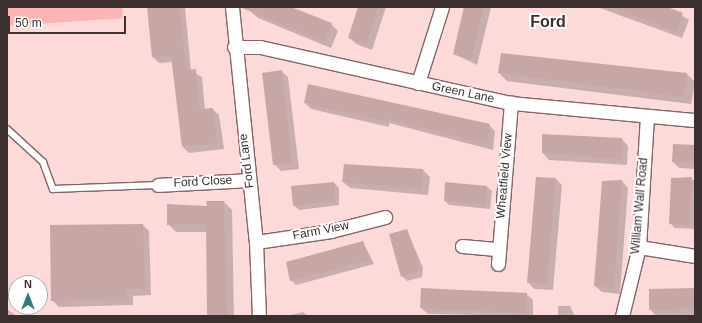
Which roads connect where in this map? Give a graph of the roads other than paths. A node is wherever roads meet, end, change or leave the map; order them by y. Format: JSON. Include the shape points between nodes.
{"nodes":[{"id":1,"x":232,"y":7,"type":"edge"},
{"id":2,"x":442,"y":7,"type":"edge"},
{"id":3,"x":234,"y":47,"type":"junction"},
{"id":4,"x":418,"y":83,"type":"junction"},
{"id":5,"x":510,"y":103,"type":"junction"},
{"id":6,"x":646,"y":118,"type":"junction"},
{"id":7,"x":695,"y":120,"type":"edge"},
{"id":8,"x":7,"y":128,"type":"edge"},
{"id":9,"x":249,"y":180,"type":"junction"},
{"id":10,"x":158,"y":185,"type":"joint"},
{"id":11,"x":385,"y":217,"type":"dead end"},
{"id":12,"x":256,"y":242,"type":"junction"},
{"id":13,"x":462,"y":246,"type":"dead end"},
{"id":14,"x":639,"y":247,"type":"junction"},
{"id":15,"x":499,"y":249,"type":"junction"},
{"id":16,"x":695,"y":256,"type":"edge"},
{"id":17,"x":498,"y":264,"type":"dead end"},
{"id":18,"x":259,"y":316,"type":"edge"},
{"id":19,"x":622,"y":316,"type":"edge"}],
"edges":[{"from":1,"to":3,"type":"street","name":"Ford Lane"},
{"from":2,"to":4,"type":"street"},
{"from":3,"to":4,"type":"street","name":"Green Lane","via":[[260,47]]},
{"from":3,"to":9,"type":"street","name":"Ford Lane"},
{"from":4,"to":5,"type":"street","name":"Green Lane"},
{"from":5,"to":6,"type":"street","name":"Green Lane"},
{"from":5,"to":15,"type":"street","name":"Wheatfield View"},
{"from":6,"to":7,"type":"street","name":"Green Lane"},
{"from":6,"to":14,"type":"street","name":"William Wall Road"},
{"from":8,"to":10,"type":"lane","via":[[43,162],[53,189]]},
{"from":9,"to":10,"type":"street","name":"Ford Close"},
{"from":9,"to":12,"type":"street","name":"Ford Lane"},
{"from":11,"to":12,"type":"street","name":"Farm View","via":[[331,231]]},
{"from":12,"to":18,"type":"street","name":"Ford Lane"},
{"from":13,"to":15,"type":"street"},
{"from":14,"to":16,"type":"street"},
{"from":14,"to":19,"type":"street","name":"William Wall Road"},
{"from":15,"to":17,"type":"street","name":"Wheatfield View"}]}
